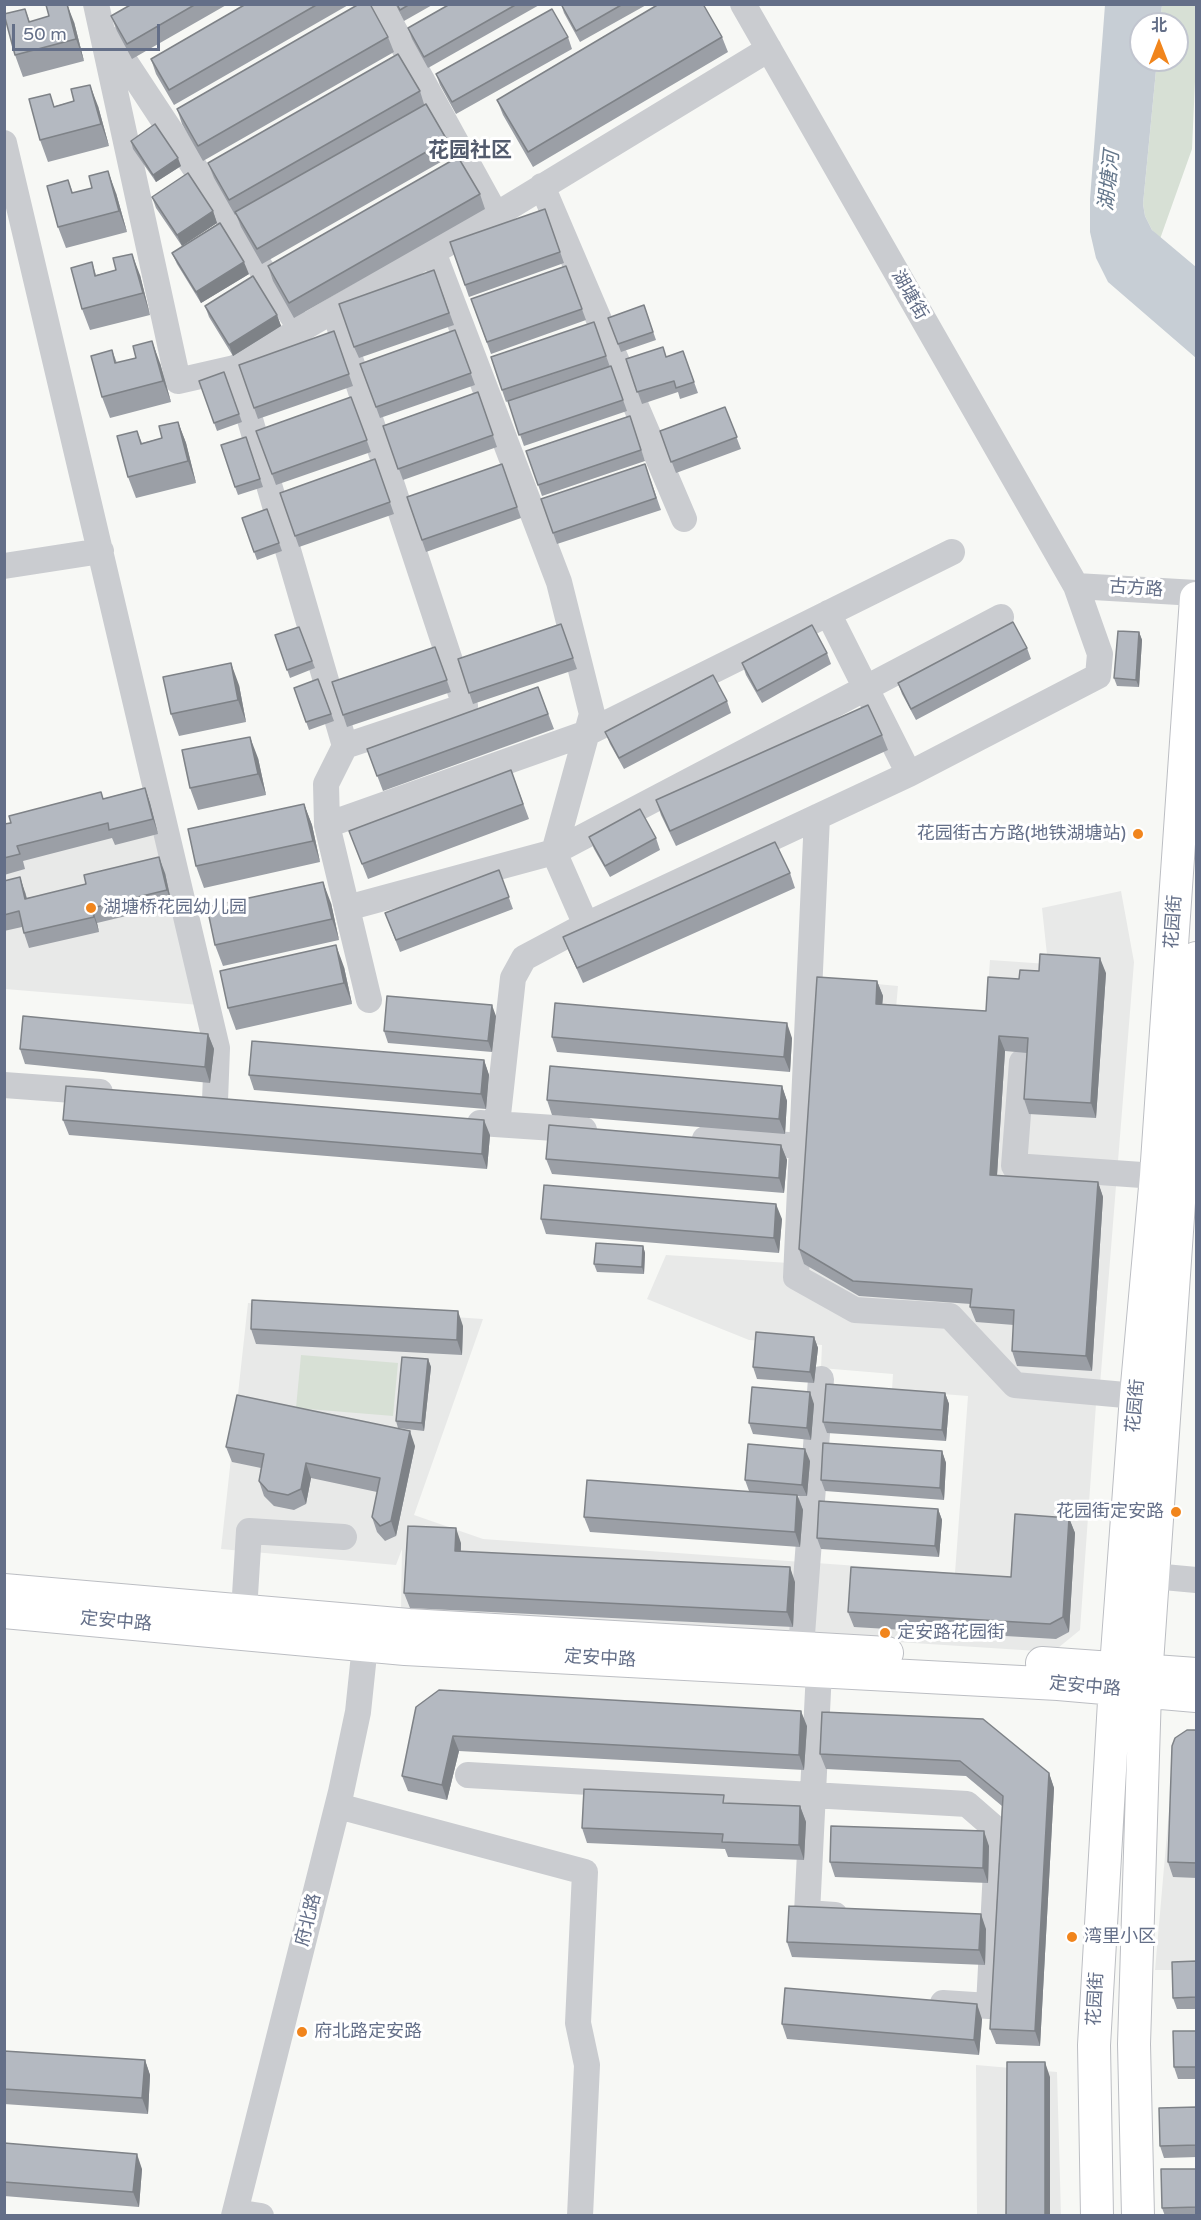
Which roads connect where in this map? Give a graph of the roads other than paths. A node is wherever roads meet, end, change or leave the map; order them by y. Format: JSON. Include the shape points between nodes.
{"nodes":[{"id":1,"x":380,"y":4,"type":"edge"},
{"id":2,"x":743,"y":4,"type":"edge"},
{"id":3,"x":99,"y":16,"type":"edge"},
{"id":4,"x":769,"y":49,"type":"junction"},
{"id":5,"x":4,"y":143,"type":"edge"},
{"id":6,"x":542,"y":186,"type":"junction"},
{"id":7,"x":496,"y":214,"type":"junction"},
{"id":8,"x":433,"y":252,"type":"junction"},
{"id":9,"x":334,"y":310,"type":"junction"},
{"id":10,"x":301,"y":329,"type":"junction"},
{"id":11,"x":235,"y":368,"type":"junction"},
{"id":12,"x":684,"y":519,"type":"dead end"},
{"id":13,"x":100,"y":551,"type":"junction"},
{"id":14,"x":951,"y":552,"type":"dead end"},
{"id":15,"x":4,"y":566,"type":"edge"},
{"id":16,"x":1076,"y":586,"type":"junction"},
{"id":17,"x":1197,"y":593,"type":"edge"},
{"id":18,"x":1197,"y":598,"type":"edge"},
{"id":19,"x":828,"y":613,"type":"junction"},
{"id":20,"x":1001,"y":617,"type":"dead end"},
{"id":21,"x":866,"y":688,"type":"junction"},
{"id":22,"x":587,"y":733,"type":"junction"},
{"id":23,"x":345,"y":746,"type":"junction"},
{"id":24,"x":909,"y":774,"type":"junction"},
{"id":25,"x":817,"y":817,"type":"junction"},
{"id":26,"x":327,"y":825,"type":"junction"},
{"id":27,"x":554,"y":852,"type":"junction"},
{"id":28,"x":347,"y":908,"type":"junction"},
{"id":29,"x":586,"y":925,"type":"junction"},
{"id":30,"x":1197,"y":958,"type":"edge"},
{"id":31,"x":369,"y":1000,"type":"dead end"},
{"id":32,"x":1022,"y":1062,"type":"dead end"},
{"id":33,"x":4,"y":1084,"type":"edge"},
{"id":34,"x":121,"y":1094,"type":"edge"},
{"id":35,"x":215,"y":1101,"type":"edge"},
{"id":36,"x":1191,"y":1110,"type":"edge"},
{"id":37,"x":462,"y":1121,"type":"edge"},
{"id":38,"x":497,"y":1124,"type":"junction"},
{"id":39,"x":603,"y":1131,"type":"edge"},
{"id":40,"x":685,"y":1137,"type":"edge"},
{"id":41,"x":802,"y":1146,"type":"junction"},
{"id":42,"x":1156,"y":1176,"type":"junction"},
{"id":43,"x":820,"y":1379,"type":"dead end"},
{"id":44,"x":1136,"y":1396,"type":"junction"},
{"id":45,"x":344,"y":1537,"type":"dead end"},
{"id":46,"x":1154,"y":1576,"type":"junction"},
{"id":47,"x":1197,"y":1580,"type":"edge"},
{"id":48,"x":4,"y":1590,"type":"edge"},
{"id":49,"x":244,"y":1611,"type":"junction"},
{"id":50,"x":4,"y":1612,"type":"edge"},
{"id":51,"x":366,"y":1633,"type":"junction"},
{"id":52,"x":810,"y":1660,"type":"junction"},
{"id":53,"x":1197,"y":1674,"type":"edge"},
{"id":54,"x":1131,"y":1680,"type":"junction"},
{"id":55,"x":1197,"y":1696,"type":"edge"},
{"id":56,"x":468,"y":1775,"type":"dead end"},
{"id":57,"x":813,"y":1795,"type":"junction"},
{"id":58,"x":338,"y":1806,"type":"junction"},
{"id":59,"x":854,"y":1916,"type":"edge"},
{"id":60,"x":918,"y":2001,"type":"edge"},
{"id":61,"x":234,"y":2214,"type":"edge"},
{"id":62,"x":261,"y":2216,"type":"edge"},
{"id":63,"x":580,"y":2216,"type":"edge"},
{"id":64,"x":1097,"y":2216,"type":"edge"},
{"id":65,"x":1138,"y":2216,"type":"edge"}],
"edges":[{"from":1,"to":7,"type":"street"},
{"from":2,"to":4,"type":"street","name":"湖塘街"},
{"from":3,"to":10,"type":"street"},
{"from":3,"to":11,"type":"street","via":[[178,381]]},
{"from":4,"to":6,"type":"street"},
{"from":4,"to":16,"type":"street","name":"湖塘街"},
{"from":5,"to":13,"type":"street"},
{"from":6,"to":7,"type":"street"},
{"from":6,"to":12,"type":"street"},
{"from":7,"to":8,"type":"street"},
{"from":8,"to":9,"type":"street"},
{"from":8,"to":22,"type":"street","via":[[559,582],[592,714]]},
{"from":9,"to":10,"type":"street"},
{"from":9,"to":23,"type":"street","via":[[465,706]]},
{"from":10,"to":11,"type":"street"},
{"from":11,"to":23,"type":"street"},
{"from":13,"to":15,"type":"street"},
{"from":13,"to":35,"type":"street","via":[[218,1048]]},
{"from":14,"to":19,"type":"street"},
{"from":16,"to":17,"type":"street","name":"古方路"},
{"from":16,"to":24,"type":"street","name":"湖塘街","via":[[1100,654],[1098,676]]},
{"from":18,"to":42,"type":"main road","name":"花园街"},
{"from":19,"to":21,"type":"street"},
{"from":19,"to":22,"type":"street"},
{"from":20,"to":21,"type":"street"},
{"from":21,"to":24,"type":"street"},
{"from":21,"to":27,"type":"street"},
{"from":22,"to":26,"type":"street"},
{"from":22,"to":27,"type":"street"},
{"from":23,"to":26,"type":"street","via":[[326,784]]},
{"from":24,"to":25,"type":"street"},
{"from":25,"to":29,"type":"street"},
{"from":25,"to":41,"type":"street"},
{"from":26,"to":28,"type":"street"},
{"from":27,"to":28,"type":"street"},
{"from":27,"to":29,"type":"street"},
{"from":28,"to":31,"type":"street"},
{"from":29,"to":38,"type":"street","via":[[524,958],[513,978]]},
{"from":30,"to":36,"type":"main road","name":"花园街"},
{"from":32,"to":42,"type":"street","via":[[1014,1166]]},
{"from":33,"to":34,"type":"street"},
{"from":36,"to":46,"type":"main road","name":"花园街"},
{"from":37,"to":38,"type":"street"},
{"from":38,"to":39,"type":"street"},
{"from":40,"to":41,"type":"street"},
{"from":41,"to":44,"type":"street","via":[[796,1277],[855,1310],[950,1316],[1015,1385]]},
{"from":42,"to":44,"type":"main road","name":"花园街"},
{"from":43,"to":52,"type":"street"},
{"from":44,"to":54,"type":"main road","name":"花园街"},
{"from":45,"to":49,"type":"street","via":[[249,1531]]},
{"from":46,"to":47,"type":"street"},
{"from":46,"to":54,"type":"main road","name":"花园街"},
{"from":48,"to":49,"type":"main road","name":"定安中路"},
{"from":49,"to":51,"type":"main road","name":"定安中路"},
{"from":50,"to":51,"type":"main road","name":"定安中路","via":[[324,1642]]},
{"from":51,"to":52,"type":"main road","name":"定安中路","via":[[405,1649]]},
{"from":51,"to":58,"type":"street","name":"府北路","via":[[358,1712]]},
{"from":52,"to":54,"type":"main road","name":"定安中路","via":[[1058,1684]]},
{"from":52,"to":57,"type":"street"},
{"from":53,"to":54,"type":"main road","name":"定安中路"},
{"from":54,"to":55,"type":"main road","name":"定安中路"},
{"from":54,"to":64,"type":"main road","name":"花园街","via":[[1094,2045]]},
{"from":54,"to":65,"type":"main road","name":"花园街"},
{"from":56,"to":57,"type":"street"},
{"from":57,"to":59,"type":"street","via":[[807,1913]]},
{"from":57,"to":60,"type":"street","via":[[967,1804],[998,1831],[982,1923],[989,2006]]},
{"from":58,"to":61,"type":"street","name":"府北路"},
{"from":58,"to":63,"type":"street","via":[[585,1872],[578,2023],[587,2065]]},
{"from":61,"to":62,"type":"street"}]}
